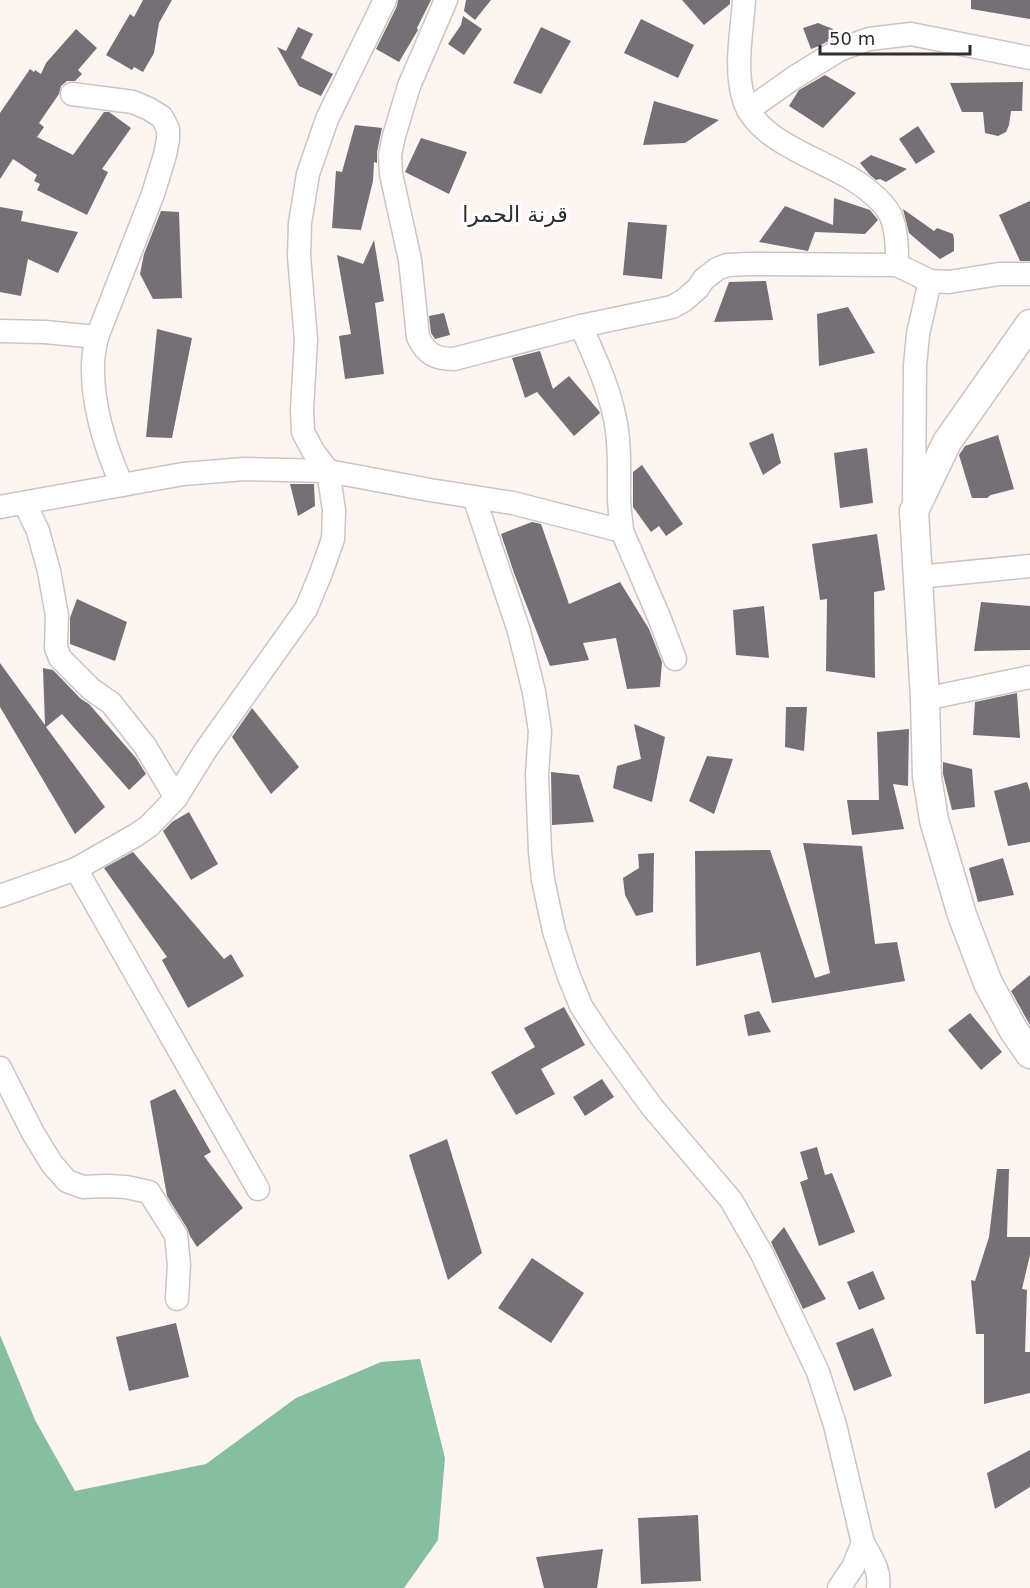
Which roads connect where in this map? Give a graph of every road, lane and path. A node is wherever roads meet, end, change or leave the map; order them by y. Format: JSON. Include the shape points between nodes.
{"nodes":[{"id":1,"x":385,"y":0,"type":"edge"},
{"id":2,"x":446,"y":0,"type":"edge"},
{"id":3,"x":744,"y":0,"type":"edge"},
{"id":4,"x":1030,"y":58,"type":"edge"},
{"id":5,"x":72,"y":94,"type":"dead end"},
{"id":6,"x":748,"y":110,"type":"junction"},
{"id":7,"x":897,"y":266,"type":"junction"},
{"id":8,"x":1030,"y":274,"type":"edge"},
{"id":9,"x":930,"y":281,"type":"junction"},
{"id":10,"x":1030,"y":324,"type":"edge"},
{"id":11,"x":581,"y":327,"type":"junction"},
{"id":12,"x":0,"y":331,"type":"edge"},
{"id":13,"x":97,"y":337,"type":"junction"},
{"id":14,"x":328,"y":471,"type":"junction"},
{"id":15,"x":122,"y":485,"type":"junction"},
{"id":16,"x":474,"y":497,"type":"junction"},
{"id":17,"x":25,"y":504,"type":"junction"},
{"id":18,"x":0,"y":507,"type":"edge"},
{"id":19,"x":914,"y":511,"type":"junction"},
{"id":20,"x":622,"y":531,"type":"junction"},
{"id":21,"x":1030,"y":566,"type":"edge"},
{"id":22,"x":918,"y":577,"type":"junction"},
{"id":23,"x":675,"y":659,"type":"dead end"},
{"id":24,"x":1030,"y":677,"type":"edge"},
{"id":25,"x":925,"y":699,"type":"junction"},
{"id":26,"x":176,"y":798,"type":"junction"},
{"id":27,"x":76,"y":869,"type":"junction"},
{"id":28,"x":0,"y":896,"type":"edge"},
{"id":29,"x":1030,"y":1054,"type":"edge"},
{"id":30,"x":0,"y":1068,"type":"edge"},
{"id":31,"x":258,"y":1189,"type":"dead end"},
{"id":32,"x":177,"y":1299,"type":"dead end"},
{"id":33,"x":863,"y":1543,"type":"junction"},
{"id":34,"x":839,"y":1588,"type":"edge"},
{"id":35,"x":878,"y":1588,"type":"edge"}],
"edges":[{"from":1,"to":14,"type":"street","via":[[327,119],[308,174],[300,222],[306,340],[303,432]]},
{"from":2,"to":11,"type":"street","via":[[410,86],[390,154],[410,260],[418,337],[432,355],[454,359]]},
{"from":3,"to":6,"type":"street","via":[[738,70]]},
{"from":4,"to":6,"type":"street","via":[[911,34],[869,39],[839,50]]},
{"from":5,"to":13,"type":"street","via":[[133,102],[162,117],[168,129],[153,194]]},
{"from":6,"to":7,"type":"street","via":[[767,132],[859,182],[881,201],[891,216]]},
{"from":7,"to":9,"type":"street"},
{"from":7,"to":11,"type":"street","via":[[727,266],[710,274],[672,307]]},
{"from":8,"to":9,"type":"street"},
{"from":9,"to":19,"type":"street","via":[[915,366]]},
{"from":10,"to":19,"type":"street","via":[[947,442]]},
{"from":11,"to":20,"type":"street","via":[[615,419]]},
{"from":12,"to":13,"type":"street"},
{"from":13,"to":15,"type":"street","via":[[94,393],[101,432]]},
{"from":14,"to":15,"type":"street","via":[[183,474]]},
{"from":14,"to":16,"type":"street"},
{"from":14,"to":26,"type":"street","via":[[334,510],[333,538],[306,609]]},
{"from":15,"to":17,"type":"street"},
{"from":16,"to":20,"type":"street"},
{"from":16,"to":33,"type":"street","via":[[519,631],[534,692],[540,731],[537,774],[543,880],[568,974],[581,1006],[602,1038],[652,1107],[731,1200],[762,1254],[818,1372]]},
{"from":17,"to":18,"type":"street"},
{"from":17,"to":26,"type":"street","via":[[50,570],[60,658],[111,703],[145,746]]},
{"from":19,"to":22,"type":"street"},
{"from":20,"to":23,"type":"street"},
{"from":21,"to":22,"type":"street"},
{"from":22,"to":25,"type":"street"},
{"from":24,"to":25,"type":"street"},
{"from":25,"to":29,"type":"street","via":[[927,777],[945,861],[988,983]]},
{"from":26,"to":27,"type":"street","via":[[149,826]]},
{"from":27,"to":28,"type":"street"},
{"from":27,"to":31,"type":"street"},
{"from":30,"to":32,"type":"street","via":[[33,1133],[67,1182],[83,1187],[126,1187],[149,1192],[176,1235]]},
{"from":33,"to":34,"type":"street","via":[[854,1567]]},
{"from":33,"to":35,"type":"street","via":[[877,1571]]}]}
